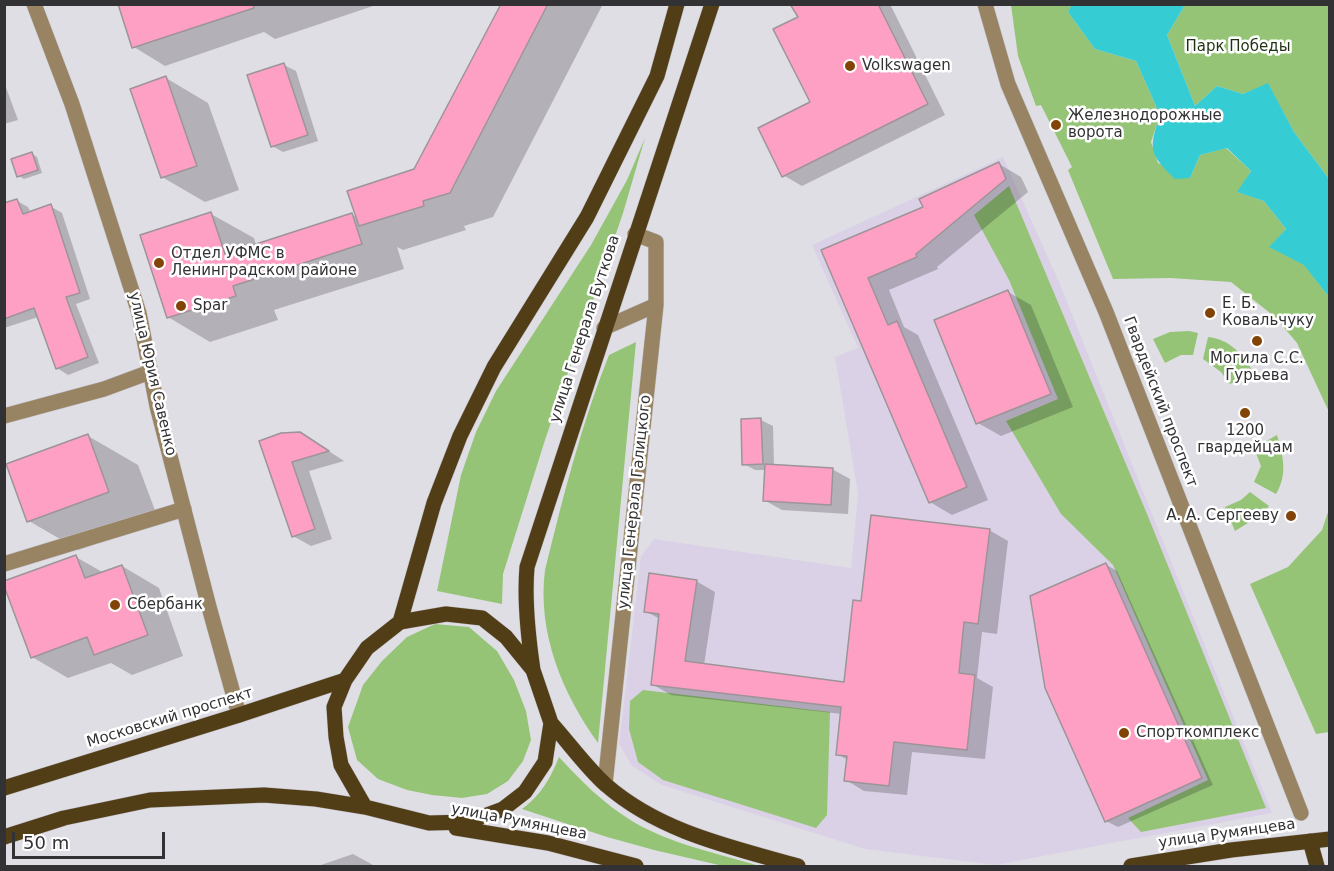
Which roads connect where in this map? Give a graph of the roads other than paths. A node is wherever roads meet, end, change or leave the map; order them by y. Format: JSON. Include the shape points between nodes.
{"nodes":[{"id":1,"x":34,"y":4,"type":"edge"},
{"id":2,"x":677,"y":4,"type":"edge"},
{"id":3,"x":712,"y":4,"type":"edge"},
{"id":4,"x":985,"y":4,"type":"edge"},
{"id":5,"x":635,"y":234,"type":"junction"},
{"id":6,"x":656,"y":305,"type":"junction"},
{"id":7,"x":604,"y":328,"type":"junction"},
{"id":8,"x":150,"y":372,"type":"junction"},
{"id":9,"x":4,"y":416,"type":"edge"},
{"id":10,"x":184,"y":509,"type":"junction"},
{"id":11,"x":4,"y":564,"type":"edge"},
{"id":12,"x":400,"y":622,"type":"junction"},
{"id":13,"x":533,"y":670,"type":"junction"},
{"id":14,"x":345,"y":680,"type":"junction"},
{"id":15,"x":240,"y":716,"type":"junction"},
{"id":16,"x":551,"y":723,"type":"junction"},
{"id":17,"x":605,"y":784,"type":"junction"},
{"id":18,"x":4,"y":788,"type":"edge"},
{"id":19,"x":365,"y":807,"type":"junction"},
{"id":20,"x":1301,"y":813,"type":"dead end"},
{"id":21,"x":429,"y":823,"type":"junction"},
{"id":22,"x":4,"y":837,"type":"edge"},
{"id":23,"x":1329,"y":839,"type":"edge"},
{"id":24,"x":1310,"y":841,"type":"junction"},
{"id":25,"x":1317,"y":865,"type":"edge"},
{"id":26,"x":636,"y":867,"type":"edge"},
{"id":27,"x":798,"y":867,"type":"edge"},
{"id":28,"x":1131,"y":867,"type":"edge"}],
"edges":[{"from":1,"to":8,"type":"street","name":"улица Юрия Савенко","via":[[72,104],[140,313]]},
{"from":2,"to":12,"type":"main road","via":[[657,76],[587,217],[494,367],[460,436],[434,503]]},
{"from":3,"to":5,"type":"main road","name":"улица Генерала Буткова"},
{"from":4,"to":20,"type":"street","name":"Гвардейский проспект","via":[[1008,84],[1107,312]]},
{"from":5,"to":6,"type":"street","name":"улица Генерала Галицкого","via":[[656,242]]},
{"from":5,"to":7,"type":"main road","name":"улица Генерала Буткова"},
{"from":6,"to":7,"type":"street"},
{"from":6,"to":17,"type":"street","name":"улица Генерала Галицкого"},
{"from":7,"to":13,"type":"main road","name":"улица Генерала Буткова","via":[[526,567]]},
{"from":8,"to":9,"type":"street","via":[[104,389]]},
{"from":8,"to":10,"type":"street","name":"улица Юрия Савенко"},
{"from":10,"to":11,"type":"street"},
{"from":10,"to":15,"type":"street","name":"улица Юрия Савенко"},
{"from":12,"to":13,"type":"main road","via":[[446,614],[482,618],[506,637]]},
{"from":12,"to":14,"type":"main road","via":[[367,648]]},
{"from":13,"to":16,"type":"main road"},
{"from":14,"to":15,"type":"main road","name":"Московский проспект"},
{"from":14,"to":19,"type":"main road","via":[[334,707],[336,737],[341,765]]},
{"from":15,"to":18,"type":"main road","name":"Московский проспект"},
{"from":16,"to":17,"type":"main road"},
{"from":16,"to":21,"type":"main road","via":[[545,762],[525,792],[503,809],[468,822]]},
{"from":17,"to":27,"type":"main road","via":[[639,810],[688,834]]},
{"from":19,"to":21,"type":"main road"},
{"from":19,"to":22,"type":"main road","via":[[264,795],[150,800],[64,818]]},
{"from":21,"to":26,"type":"main road","name":"улица Румянцева","via":[[548,843]]},
{"from":23,"to":24,"type":"main road","name":"улица Румянцева"},
{"from":24,"to":25,"type":"main road"},
{"from":24,"to":28,"type":"main road","name":"улица Румянцева"}]}
